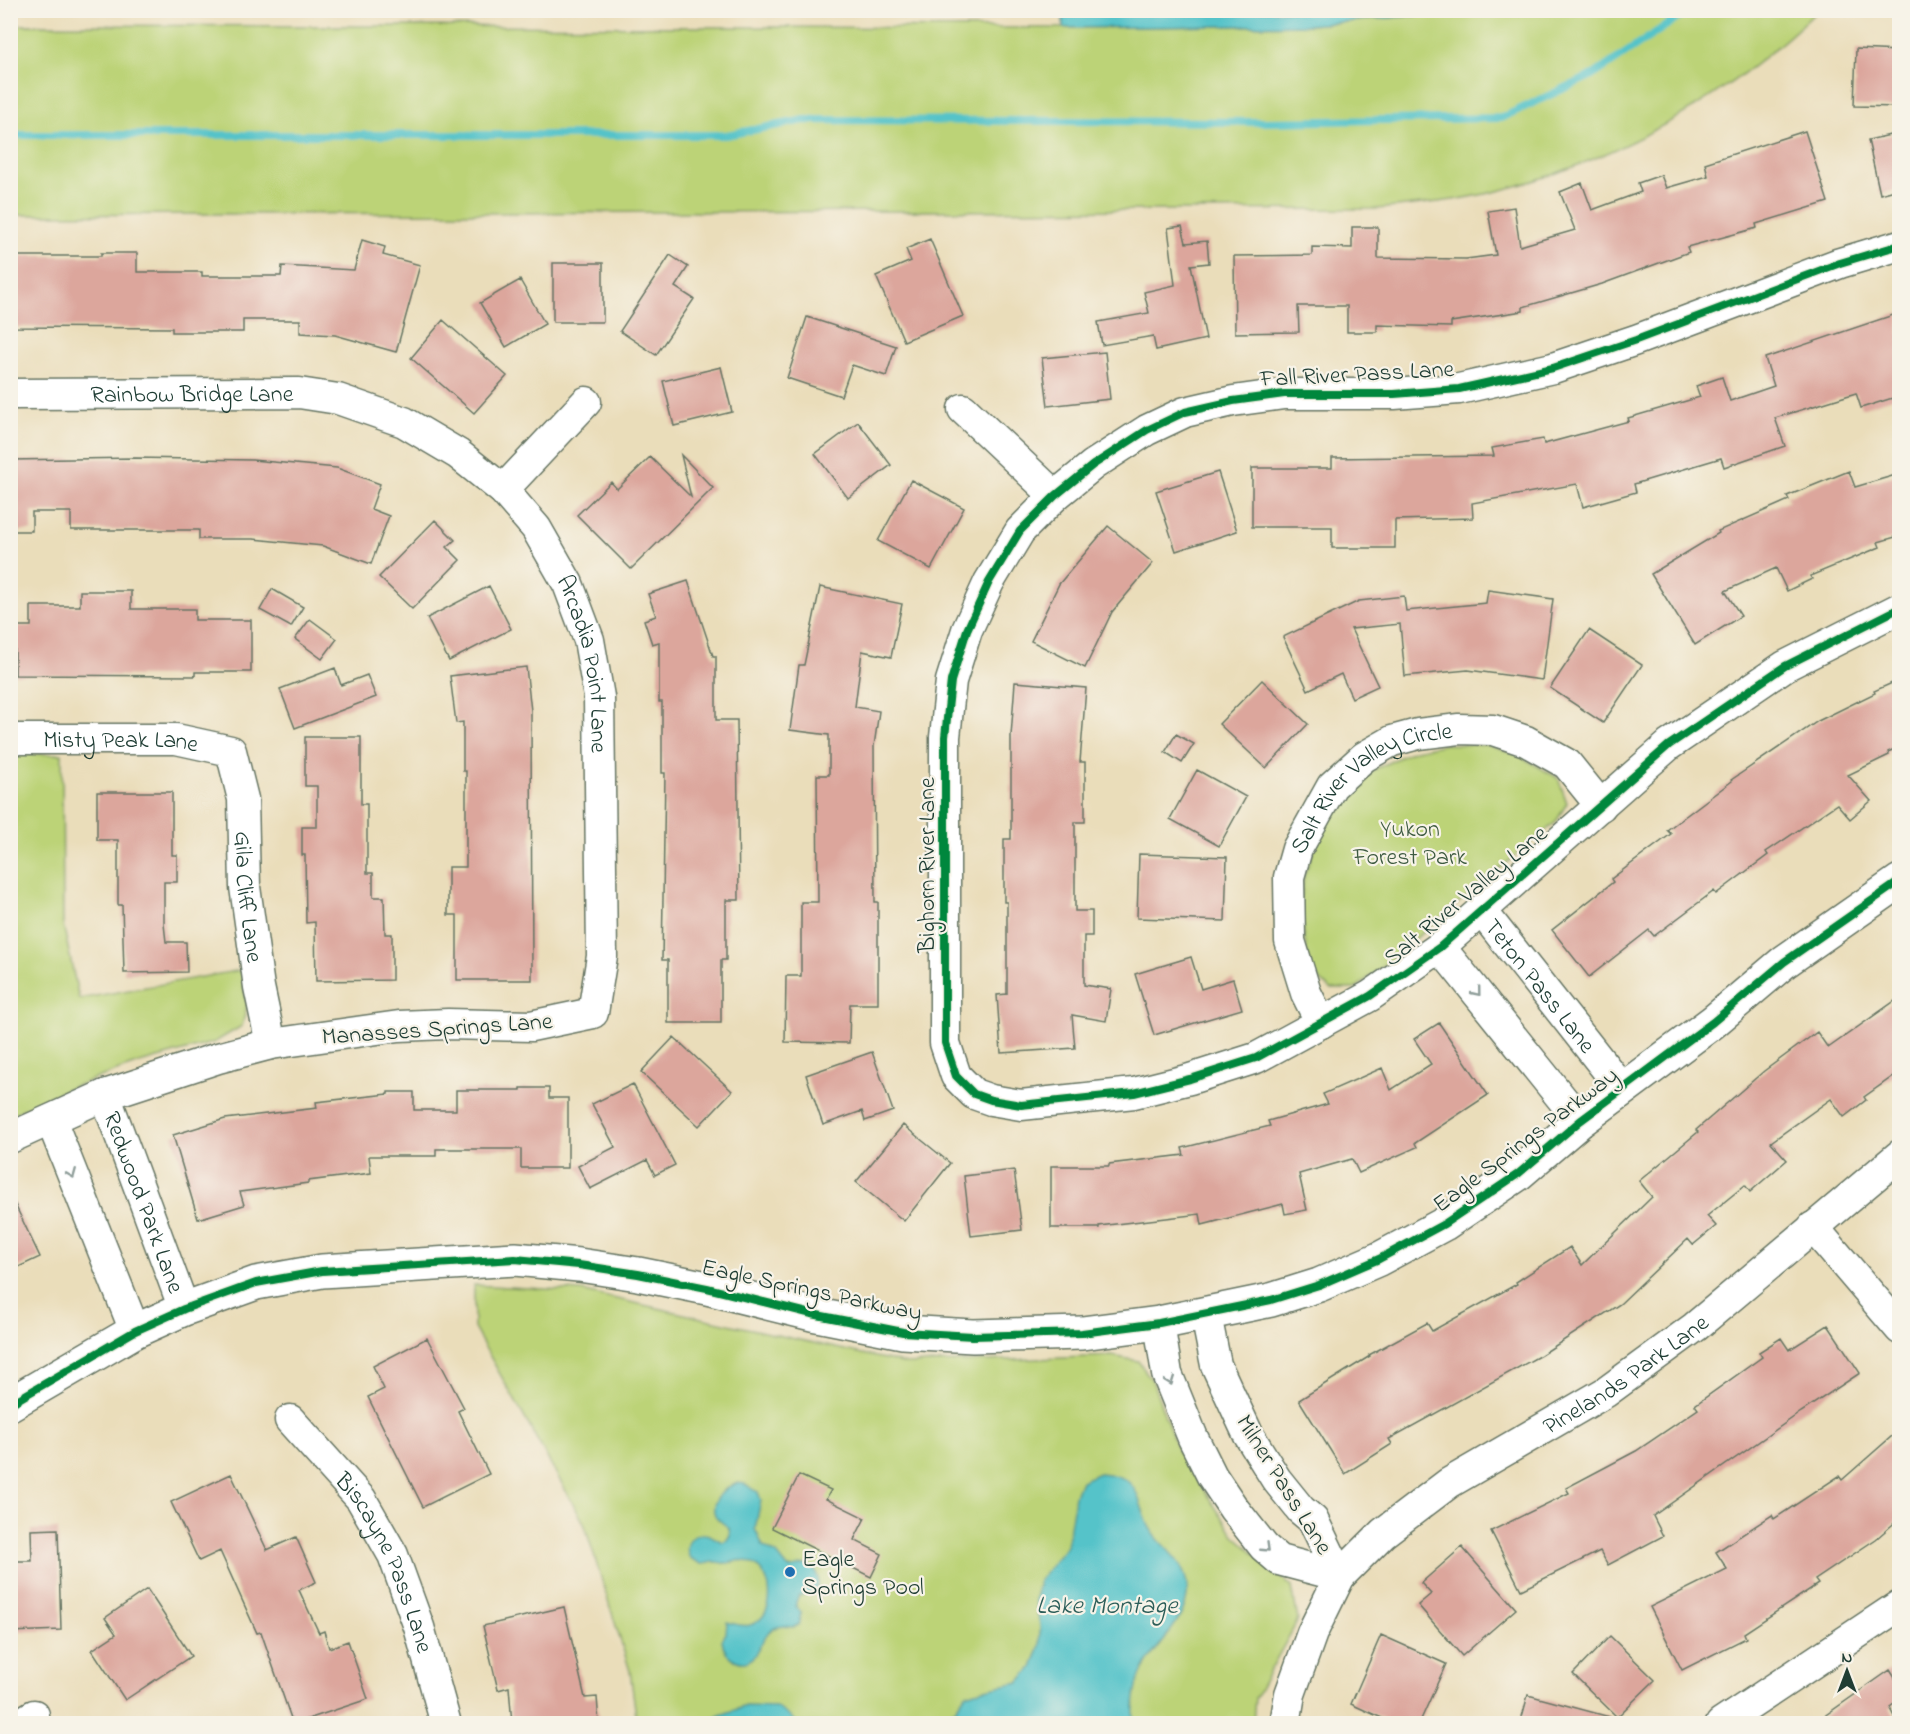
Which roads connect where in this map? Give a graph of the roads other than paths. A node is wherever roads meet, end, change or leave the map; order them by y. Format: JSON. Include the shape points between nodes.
{"nodes":[{"id":1,"x":1899,"y":245,"type":"edge"},
{"id":2,"x":10,"y":394,"type":"edge"},
{"id":3,"x":586,"y":402,"type":"dead end"},
{"id":4,"x":370,"y":409,"type":"joint"},
{"id":5,"x":963,"y":409,"type":"dead end"},
{"id":6,"x":503,"y":490,"type":"junction"},
{"id":7,"x":1055,"y":496,"type":"junction"},
{"id":8,"x":1899,"y":608,"type":"edge"},
{"id":9,"x":967,"y":630,"type":"joint"},
{"id":10,"x":10,"y":739,"type":"edge"},
{"id":11,"x":231,"y":751,"type":"joint"},
{"id":12,"x":1601,"y":806,"type":"junction"},
{"id":13,"x":1899,"y":881,"type":"edge"},
{"id":14,"x":1481,"y":910,"type":"junction"},
{"id":15,"x":1440,"y":946,"type":"junction"},
{"id":16,"x":593,"y":1013,"type":"joint"},
{"id":17,"x":1321,"y":1023,"type":"junction"},
{"id":18,"x":271,"y":1044,"type":"junction"},
{"id":19,"x":1623,"y":1090,"type":"junction"},
{"id":20,"x":974,"y":1094,"type":"joint"},
{"id":21,"x":105,"y":1095,"type":"junction"},
{"id":22,"x":51,"y":1120,"type":"junction"},
{"id":23,"x":1580,"y":1121,"type":"junction"},
{"id":24,"x":10,"y":1137,"type":"edge"},
{"id":25,"x":1899,"y":1155,"type":"edge"},
{"id":26,"x":1813,"y":1227,"type":"junction"},
{"id":27,"x":184,"y":1309,"type":"junction"},
{"id":28,"x":1206,"y":1315,"type":"junction"},
{"id":29,"x":1159,"y":1323,"type":"junction"},
{"id":30,"x":1899,"y":1329,"type":"edge"},
{"id":31,"x":135,"y":1331,"type":"junction"},
{"id":32,"x":10,"y":1404,"type":"edge"},
{"id":33,"x":290,"y":1420,"type":"dead end"},
{"id":34,"x":1340,"y":1576,"type":"junction"},
{"id":35,"x":1899,"y":1605,"type":"edge"},
{"id":36,"x":446,"y":1724,"type":"edge"},
{"id":37,"x":1285,"y":1724,"type":"edge"},
{"id":38,"x":1720,"y":1724,"type":"edge"}],
"edges":[{"from":1,"to":7,"type":"street","name":"Fall River Pass Lane","via":[[1553,368],[1460,388],[1394,394],[1284,394],[1185,412],[1129,441]]},
{"from":2,"to":4,"type":"street","name":"Rainbow Bridge Lane","via":[[299,393]]},
{"from":3,"to":6,"type":"street"},
{"from":4,"to":6,"type":"street","name":"Arcadia Point Lane","via":[[404,422],[440,443]]},
{"from":5,"to":7,"type":"street"},
{"from":6,"to":16,"type":"street","name":"Arcadia Point Lane","via":[[536,528],[568,584],[589,639],[599,697],[602,956]]},
{"from":7,"to":9,"type":"street","name":"Fall River Pass Lane","via":[[1020,531],[989,582]]},
{"from":8,"to":12,"type":"street","name":"Salt River Valley Lane","via":[[1785,666],[1669,744]]},
{"from":9,"to":20,"type":"street","name":"Bighorn River Lane","via":[[951,681],[945,736],[945,1043],[956,1076]]},
{"from":10,"to":11,"type":"street","name":"Misty Peak Lane","via":[[176,739]]},
{"from":11,"to":18,"type":"street","name":"Gila Cliff Lane","via":[[243,799],[245,887]]},
{"from":12,"to":14,"type":"street","name":"Salt River Valley Lane"},
{"from":12,"to":17,"type":"street","name":"Salt River Valley Circle","via":[[1567,764],[1526,741],[1493,730],[1418,734],[1392,741],[1364,758],[1332,786],[1297,849],[1289,877],[1290,941],[1306,993]]},
{"from":13,"to":19,"type":"street","name":"Eagle Springs Parkway","via":[[1784,962]]},
{"from":14,"to":15,"type":"street","name":"Salt River Valley Lane"},
{"from":14,"to":19,"type":"street","name":"Teton Pass Lane"},
{"from":15,"to":17,"type":"street","name":"Salt River Valley Lane","via":[[1370,996]]},
{"from":15,"to":23,"type":"street","one_way":true},
{"from":16,"to":18,"type":"street","name":"Manasses Springs Lane","via":[[531,1026],[399,1026]]},
{"from":17,"to":20,"type":"street","name":"Salt River Valley Lane","via":[[1256,1058],[1134,1093],[1021,1105]]},
{"from":18,"to":21,"type":"street","name":"Manasses Springs Lane"},
{"from":19,"to":23,"type":"street","name":"Eagle Springs Parkway"},
{"from":21,"to":22,"type":"street","name":"Manasses Springs Lane"},
{"from":21,"to":27,"type":"street","name":"Redwood Park Lane"},
{"from":22,"to":24,"type":"street","name":"Manasses Springs Lane"},
{"from":22,"to":31,"type":"street","one_way":true},
{"from":23,"to":28,"type":"street","name":"Eagle Springs Parkway","via":[[1509,1180],[1444,1224],[1379,1259],[1318,1285]]},
{"from":25,"to":26,"type":"street","name":"Pinelands Park Lane"},
{"from":26,"to":30,"type":"street"},
{"from":26,"to":34,"type":"street","name":"Pinelands Park Lane","via":[[1695,1327],[1606,1392],[1449,1483],[1383,1533]]},
{"from":27,"to":29,"type":"street","name":"Eagle Springs Parkway","via":[[256,1283],[322,1271],[516,1259],[638,1274],[903,1332],[1026,1336]]},
{"from":27,"to":31,"type":"street","name":"Eagle Springs Parkway"},
{"from":28,"to":29,"type":"street","name":"Eagle Springs Parkway"},
{"from":28,"to":34,"type":"street","name":"Milner Pass Lane","via":[[1216,1365],[1248,1434],[1276,1479],[1313,1520]]},
{"from":29,"to":34,"type":"street","name":"Milner Pass Lane","one_way":true,"via":[[1167,1374],[1188,1428],[1201,1457],[1234,1509],[1279,1560]]},
{"from":31,"to":32,"type":"street","name":"Eagle Springs Parkway"},
{"from":33,"to":36,"type":"street","name":"Biscayne Pass Lane","via":[[361,1499],[393,1555],[419,1627]]},
{"from":34,"to":37,"type":"street","name":"Pinelands Park Lane","via":[[1312,1633],[1290,1694]]},
{"from":35,"to":38,"type":"street"}]}
